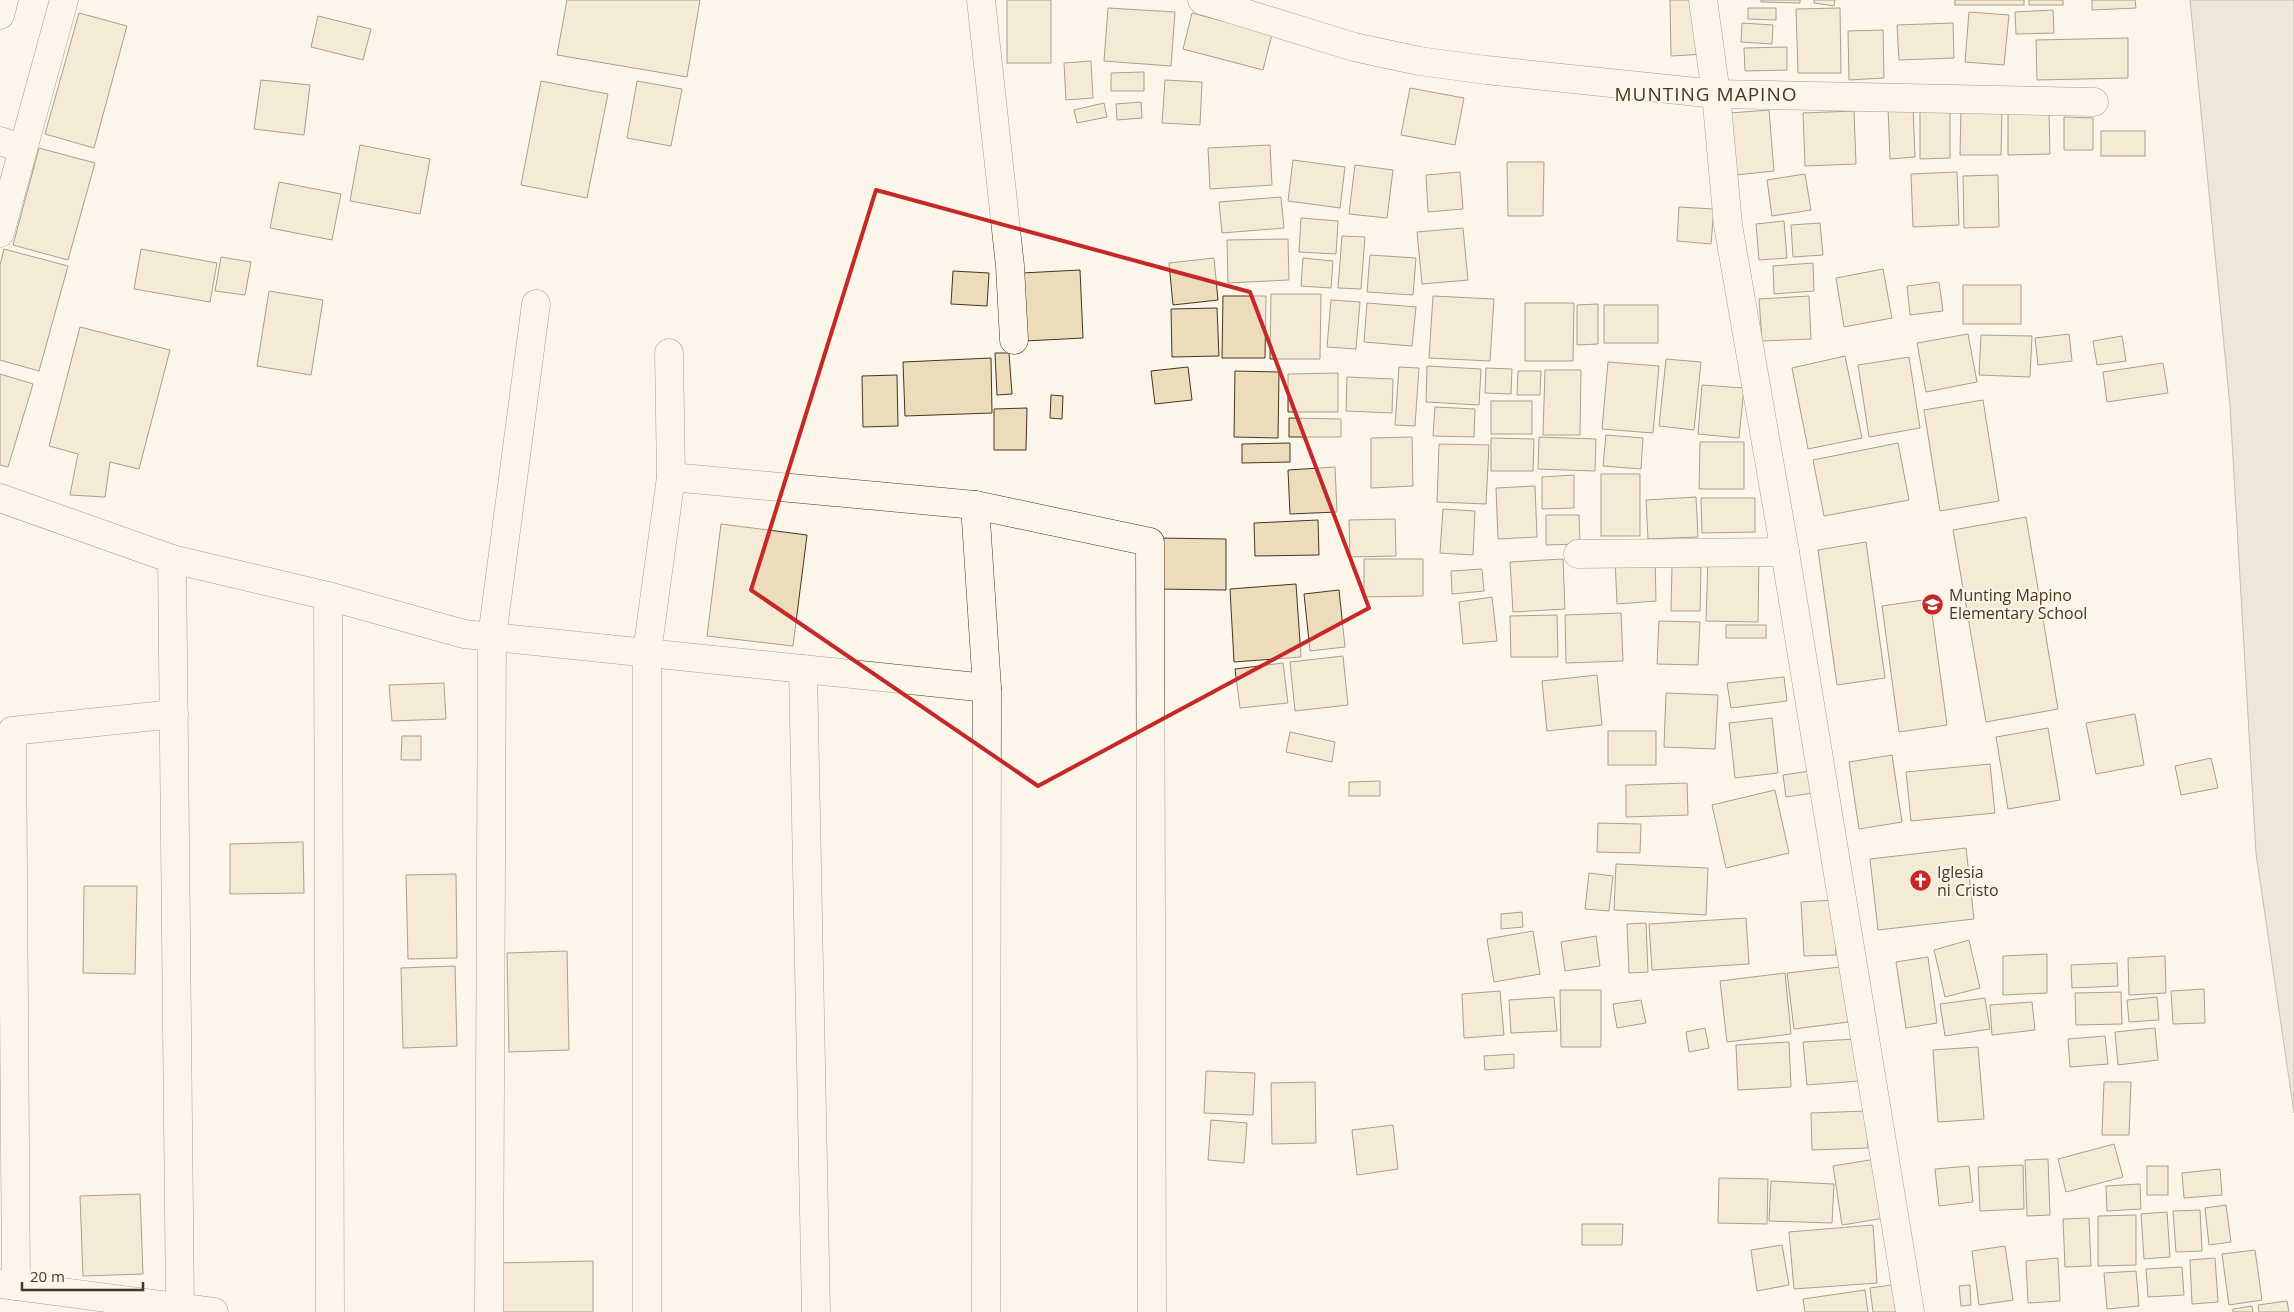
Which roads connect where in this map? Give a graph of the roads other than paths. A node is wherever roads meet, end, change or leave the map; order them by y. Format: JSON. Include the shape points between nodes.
{"nodes":[{"id":1,"x":4,"y":0,"type":"edge"},
{"id":2,"x":64,"y":0,"type":"edge"},
{"id":3,"x":981,"y":0,"type":"edge"},
{"id":4,"x":1202,"y":0,"type":"edge"},
{"id":5,"x":1703,"y":0,"type":"edge"},
{"id":6,"x":0,"y":15,"type":"edge"},
{"id":7,"x":1716,"y":94,"type":"junction"},
{"id":8,"x":2094,"y":102,"type":"dead end"},
{"id":9,"x":12,"y":145,"type":"edge"},
{"id":10,"x":0,"y":233,"type":"edge"},
{"id":11,"x":536,"y":304,"type":"dead end"},
{"id":12,"x":1014,"y":340,"type":"dead end"},
{"id":13,"x":669,"y":353,"type":"dead end"},
{"id":14,"x":671,"y":477,"type":"junction"},
{"id":15,"x":0,"y":498,"type":"edge"},
{"id":16,"x":975,"y":504,"type":"junction"},
{"id":17,"x":1785,"y":552,"type":"junction"},
{"id":18,"x":1578,"y":554,"type":"dead end"},
{"id":19,"x":172,"y":559,"type":"junction"},
{"id":20,"x":328,"y":596,"type":"junction"},
{"id":21,"x":492,"y":637,"type":"junction"},
{"id":22,"x":646,"y":652,"type":"junction"},
{"id":23,"x":803,"y":669,"type":"junction"},
{"id":24,"x":987,"y":688,"type":"junction"},
{"id":25,"x":174,"y":714,"type":"junction"},
{"id":26,"x":8,"y":1285,"type":"edge"},
{"id":27,"x":180,"y":1308,"type":"junction"},
{"id":28,"x":214,"y":1312,"type":"edge"},
{"id":29,"x":330,"y":1312,"type":"edge"},
{"id":30,"x":489,"y":1312,"type":"edge"},
{"id":31,"x":646,"y":1312,"type":"edge"},
{"id":32,"x":816,"y":1312,"type":"edge"},
{"id":33,"x":986,"y":1312,"type":"edge"},
{"id":34,"x":1152,"y":1312,"type":"edge"},
{"id":35,"x":1910,"y":1312,"type":"edge"}],
"edges":[{"from":1,"to":6,"type":"street"},
{"from":2,"to":9,"type":"street"},
{"from":3,"to":12,"type":"street","via":[[1010,266]]},
{"from":4,"to":7,"type":"street","via":[[1354,47],[1419,61]]},
{"from":5,"to":7,"type":"street"},
{"from":7,"to":8,"type":"street"},
{"from":7,"to":17,"type":"street","via":[[1728,225]]},
{"from":9,"to":10,"type":"street"},
{"from":11,"to":21,"type":"street"},
{"from":13,"to":14,"type":"street"},
{"from":14,"to":16,"type":"street"},
{"from":14,"to":22,"type":"street"},
{"from":15,"to":19,"type":"street"},
{"from":16,"to":24,"type":"street"},
{"from":16,"to":34,"type":"street","via":[[1150,542]]},
{"from":17,"to":18,"type":"street"},
{"from":17,"to":35,"type":"street"},
{"from":19,"to":20,"type":"street"},
{"from":19,"to":25,"type":"street"},
{"from":20,"to":21,"type":"street","via":[[464,634]]},
{"from":20,"to":29,"type":"street"},
{"from":21,"to":22,"type":"street"},
{"from":21,"to":30,"type":"street"},
{"from":22,"to":23,"type":"street"},
{"from":22,"to":31,"type":"street"},
{"from":23,"to":24,"type":"street"},
{"from":23,"to":32,"type":"street"},
{"from":24,"to":33,"type":"street"},
{"from":25,"to":26,"type":"street","via":[[12,731]]},
{"from":25,"to":27,"type":"street"},
{"from":26,"to":27,"type":"street"},
{"from":27,"to":28,"type":"street"}]}
